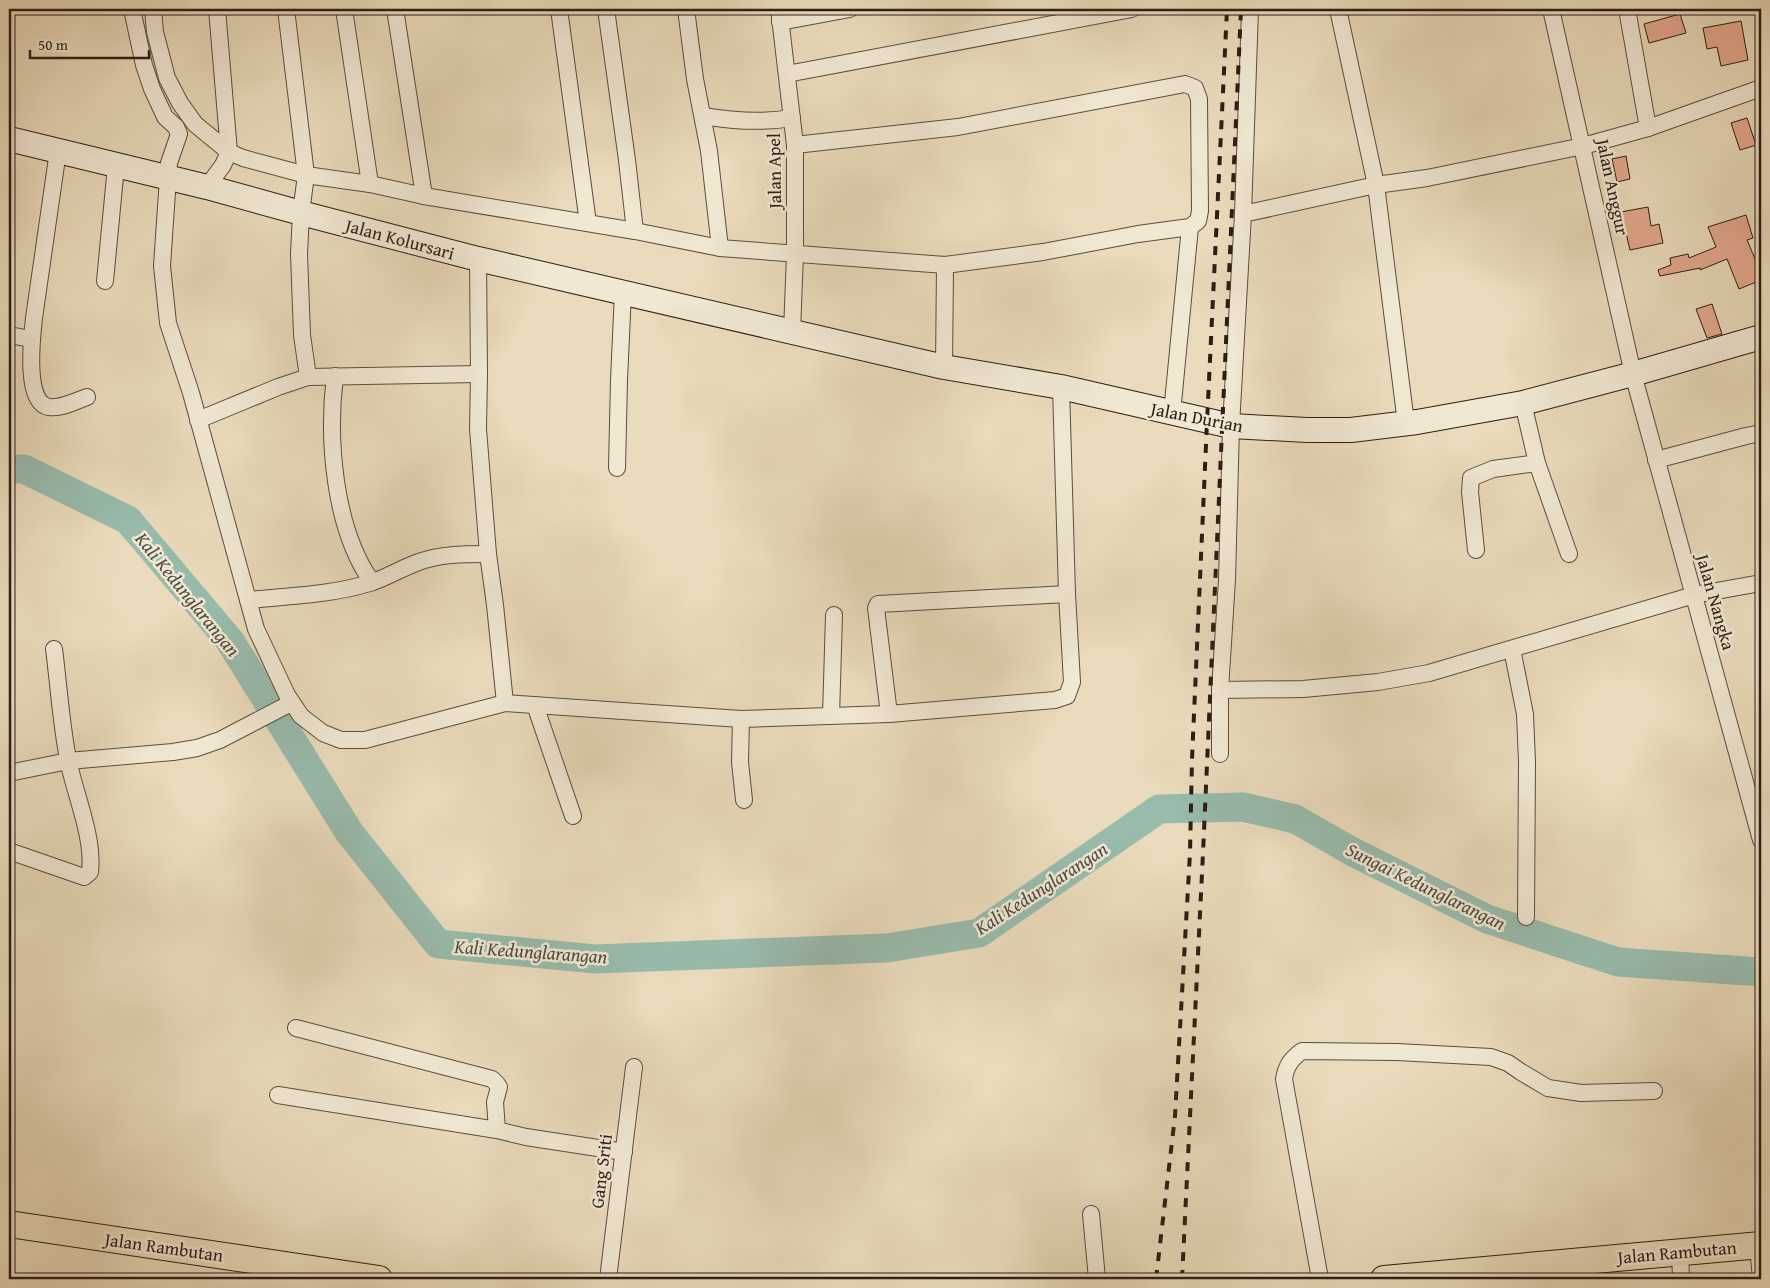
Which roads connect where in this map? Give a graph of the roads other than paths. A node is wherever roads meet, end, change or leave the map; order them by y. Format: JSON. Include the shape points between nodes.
{"nodes":[{"id":1,"x":132,"y":9,"type":"edge"},
{"id":2,"x":153,"y":9,"type":"edge"},
{"id":3,"x":217,"y":9,"type":"edge"},
{"id":4,"x":286,"y":9,"type":"edge"},
{"id":5,"x":344,"y":9,"type":"edge"},
{"id":6,"x":395,"y":9,"type":"edge"},
{"id":7,"x":559,"y":9,"type":"edge"},
{"id":8,"x":606,"y":9,"type":"edge"},
{"id":9,"x":686,"y":9,"type":"edge"},
{"id":10,"x":850,"y":9,"type":"edge"},
{"id":11,"x":1132,"y":9,"type":"edge"},
{"id":12,"x":1250,"y":9,"type":"edge"},
{"id":13,"x":1338,"y":9,"type":"edge"},
{"id":14,"x":1551,"y":9,"type":"edge"},
{"id":15,"x":1627,"y":9,"type":"edge"},
{"id":16,"x":779,"y":15,"type":"edge"},
{"id":17,"x":787,"y":74,"type":"junction"},
{"id":18,"x":1761,"y":88,"type":"edge"},
{"id":19,"x":703,"y":116,"type":"junction"},
{"id":20,"x":792,"y":118,"type":"junction"},
{"id":21,"x":1648,"y":128,"type":"junction"},
{"id":22,"x":9,"y":139,"type":"edge"},
{"id":23,"x":795,"y":146,"type":"junction"},
{"id":24,"x":1583,"y":146,"type":"junction"},
{"id":25,"x":58,"y":150,"type":"junction"},
{"id":26,"x":226,"y":158,"type":"junction"},
{"id":27,"x":116,"y":166,"type":"junction"},
{"id":28,"x":168,"y":177,"type":"junction"},
{"id":29,"x":306,"y":179,"type":"junction"},
{"id":30,"x":370,"y":184,"type":"junction"},
{"id":31,"x":1376,"y":185,"type":"junction"},
{"id":32,"x":207,"y":187,"type":"junction"},
{"id":33,"x":424,"y":196,"type":"junction"},
{"id":34,"x":301,"y":209,"type":"junction"},
{"id":35,"x":1243,"y":214,"type":"junction"},
{"id":36,"x":588,"y":222,"type":"junction"},
{"id":37,"x":1190,"y":227,"type":"junction"},
{"id":38,"x":635,"y":231,"type":"junction"},
{"id":39,"x":720,"y":248,"type":"junction"},
{"id":40,"x":478,"y":259,"type":"junction"},
{"id":41,"x":795,"y":259,"type":"junction"},
{"id":42,"x":945,"y":264,"type":"junction"},
{"id":43,"x":105,"y":281,"type":"dead end"},
{"id":44,"x":623,"y":292,"type":"junction"},
{"id":45,"x":792,"y":332,"type":"junction"},
{"id":46,"x":9,"y":335,"type":"edge"},
{"id":47,"x":1761,"y":338,"type":"edge"},
{"id":48,"x":31,"y":339,"type":"junction"},
{"id":49,"x":944,"y":356,"type":"junction"},
{"id":50,"x":479,"y":374,"type":"junction"},
{"id":51,"x":1633,"y":374,"type":"junction"},
{"id":52,"x":335,"y":376,"type":"junction"},
{"id":53,"x":308,"y":377,"type":"junction"},
{"id":54,"x":1061,"y":386,"type":"junction"},
{"id":55,"x":87,"y":397,"type":"dead end"},
{"id":56,"x":1523,"y":403,"type":"junction"},
{"id":57,"x":1172,"y":413,"type":"junction"},
{"id":58,"x":198,"y":420,"type":"junction"},
{"id":59,"x":1406,"y":423,"type":"junction"},
{"id":60,"x":1231,"y":426,"type":"junction"},
{"id":61,"x":1761,"y":433,"type":"edge"},
{"id":62,"x":1656,"y":460,"type":"junction"},
{"id":63,"x":1537,"y":463,"type":"junction"},
{"id":64,"x":617,"y":468,"type":"dead end"},
{"id":65,"x":1476,"y":550,"type":"dead end"},
{"id":66,"x":488,"y":554,"type":"junction"},
{"id":67,"x":1569,"y":554,"type":"dead end"},
{"id":68,"x":372,"y":582,"type":"junction"},
{"id":69,"x":1761,"y":583,"type":"edge"},
{"id":70,"x":1067,"y":594,"type":"junction"},
{"id":71,"x":1694,"y":594,"type":"junction"},
{"id":72,"x":248,"y":600,"type":"junction"},
{"id":73,"x":834,"y":615,"type":"dead end"},
{"id":74,"x":54,"y":649,"type":"dead end"},
{"id":75,"x":1512,"y":649,"type":"junction"},
{"id":76,"x":1220,"y":690,"type":"junction"},
{"id":77,"x":504,"y":703,"type":"junction"},
{"id":78,"x":288,"y":705,"type":"junction"},
{"id":79,"x":535,"y":705,"type":"junction"},
{"id":80,"x":889,"y":714,"type":"junction"},
{"id":81,"x":831,"y":716,"type":"junction"},
{"id":82,"x":741,"y":719,"type":"junction"},
{"id":83,"x":1220,"y":754,"type":"dead end"},
{"id":84,"x":68,"y":761,"type":"junction"},
{"id":85,"x":9,"y":773,"type":"edge"},
{"id":86,"x":744,"y":800,"type":"dead end"},
{"id":87,"x":573,"y":816,"type":"dead end"},
{"id":88,"x":1761,"y":840,"type":"edge"},
{"id":89,"x":9,"y":851,"type":"edge"},
{"id":90,"x":1526,"y":917,"type":"dead end"},
{"id":91,"x":296,"y":1028,"type":"dead end"},
{"id":92,"x":634,"y":1067,"type":"dead end"},
{"id":93,"x":1654,"y":1092,"type":"dead end"},
{"id":94,"x":278,"y":1095,"type":"dead end"},
{"id":95,"x":497,"y":1130,"type":"junction"},
{"id":96,"x":624,"y":1152,"type":"junction"},
{"id":97,"x":1091,"y":1214,"type":"dead end"},
{"id":98,"x":9,"y":1224,"type":"edge"},
{"id":99,"x":1760,"y":1245,"type":"edge"},
{"id":100,"x":1680,"y":1251,"type":"junction"},
{"id":101,"x":318,"y":1274,"type":"edge"},
{"id":102,"x":1395,"y":1278,"type":"edge"},
{"id":103,"x":379,"y":1279,"type":"edge"},
{"id":104,"x":608,"y":1279,"type":"edge"},
{"id":105,"x":1097,"y":1279,"type":"edge"},
{"id":106,"x":1320,"y":1279,"type":"edge"},
{"id":107,"x":1680,"y":1279,"type":"edge"},
{"id":108,"x":1760,"y":1279,"type":"edge"}],
"edges":[{"from":1,"to":28,"type":"street","via":[[152,89],[164,117],[176,128],[178,139],[169,163]]},
{"from":2,"to":26,"type":"street","via":[[155,32],[167,78],[195,124]]},
{"from":3,"to":26,"type":"street"},
{"from":4,"to":29,"type":"street"},
{"from":5,"to":30,"type":"street"},
{"from":6,"to":33,"type":"street"},
{"from":7,"to":36,"type":"street"},
{"from":8,"to":38,"type":"street"},
{"from":9,"to":19,"type":"street"},
{"from":10,"to":16,"type":"street"},
{"from":11,"to":17,"type":"street"},
{"from":12,"to":35,"type":"street"},
{"from":13,"to":31,"type":"street"},
{"from":14,"to":24,"type":"street","name":"Jalan Anggur"},
{"from":15,"to":21,"type":"street"},
{"from":16,"to":17,"type":"street","name":"Jalan Apel"},
{"from":17,"to":20,"type":"street","name":"Jalan Apel"},
{"from":18,"to":21,"type":"street"},
{"from":19,"to":20,"type":"street","via":[[759,121]]},
{"from":19,"to":39,"type":"street"},
{"from":20,"to":23,"type":"street","name":"Jalan Apel"},
{"from":21,"to":24,"type":"street"},
{"from":22,"to":25,"type":"street","name":"Jalan Kolursari"},
{"from":23,"to":37,"type":"street","via":[[958,127],[1185,84],[1195,88],[1199,99],[1200,211],[1198,222]]},
{"from":23,"to":41,"type":"street","name":"Jalan Apel"},
{"from":24,"to":31,"type":"street","via":[[1427,178]]},
{"from":24,"to":51,"type":"street","name":"Jalan Anggur"},
{"from":25,"to":27,"type":"street","name":"Jalan Kolursari"},
{"from":25,"to":48,"type":"street"},
{"from":26,"to":29,"type":"street","via":[[243,158]]},
{"from":26,"to":32,"type":"street"},
{"from":27,"to":28,"type":"street","name":"Jalan Kolursari"},
{"from":27,"to":43,"type":"street"},
{"from":28,"to":32,"type":"street","name":"Jalan Kolursari"},
{"from":28,"to":58,"type":"street","via":[[162,266],[168,323]]},
{"from":29,"to":30,"type":"street"},
{"from":29,"to":34,"type":"street"},
{"from":30,"to":33,"type":"street"},
{"from":31,"to":35,"type":"street"},
{"from":31,"to":59,"type":"street"},
{"from":32,"to":34,"type":"street","name":"Jalan Kolursari"},
{"from":33,"to":36,"type":"street"},
{"from":34,"to":40,"type":"street","name":"Jalan Kolursari"},
{"from":34,"to":53,"type":"street","via":[[302,335]]},
{"from":35,"to":60,"type":"street"},
{"from":36,"to":38,"type":"street"},
{"from":37,"to":42,"type":"street","via":[[1042,252]]},
{"from":37,"to":57,"type":"street"},
{"from":38,"to":39,"type":"street"},
{"from":39,"to":41,"type":"street"},
{"from":40,"to":44,"type":"street","name":"Jalan Kolursari"},
{"from":40,"to":50,"type":"street"},
{"from":41,"to":42,"type":"street"},
{"from":41,"to":45,"type":"street","name":"Jalan Apel"},
{"from":42,"to":49,"type":"street"},
{"from":44,"to":45,"type":"street","name":"Jalan Kolursari"},
{"from":44,"to":64,"type":"street"},
{"from":45,"to":49,"type":"street","name":"Jalan Durian"},
{"from":46,"to":48,"type":"street"},
{"from":47,"to":51,"type":"street","name":"Jalan Durian"},
{"from":48,"to":55,"type":"street","via":[[33,382],[41,403],[52,408]]},
{"from":49,"to":54,"type":"street","name":"Jalan Durian"},
{"from":50,"to":52,"type":"street"},
{"from":50,"to":66,"type":"street","via":[[478,428]]},
{"from":51,"to":56,"type":"street","name":"Jalan Durian"},
{"from":51,"to":62,"type":"street","name":"Jalan Nangka"},
{"from":52,"to":53,"type":"street"},
{"from":52,"to":68,"type":"street","via":[[333,467],[352,542]]},
{"from":53,"to":58,"type":"street"},
{"from":54,"to":57,"type":"street","name":"Jalan Durian"},
{"from":54,"to":70,"type":"street"},
{"from":56,"to":59,"type":"street","name":"Jalan Durian"},
{"from":56,"to":63,"type":"street"},
{"from":57,"to":60,"type":"street","name":"Jalan Durian"},
{"from":58,"to":72,"type":"street"},
{"from":59,"to":60,"type":"street","name":"Jalan Durian","via":[[1351,430]]},
{"from":60,"to":76,"type":"street"},
{"from":61,"to":62,"type":"street"},
{"from":62,"to":71,"type":"street","name":"Jalan Nangka"},
{"from":63,"to":65,"type":"street","via":[[1493,470],[1471,478]]},
{"from":63,"to":67,"type":"street"},
{"from":66,"to":68,"type":"street","via":[[434,557]]},
{"from":66,"to":77,"type":"street"},
{"from":68,"to":72,"type":"street","via":[[338,591]]},
{"from":69,"to":71,"type":"street"},
{"from":70,"to":80,"type":"street","via":[[1072,682],[1067,696],[1055,700]]},
{"from":70,"to":80,"type":"street","via":[[878,604]]},
{"from":71,"to":75,"type":"street"},
{"from":71,"to":88,"type":"street","name":"Jalan Nangka"},
{"from":72,"to":78,"type":"street","via":[[256,629]]},
{"from":73,"to":81,"type":"street"},
{"from":74,"to":84,"type":"street"},
{"from":75,"to":76,"type":"street","via":[[1429,673],[1378,682],[1303,689]]},
{"from":75,"to":90,"type":"street","via":[[1525,714]]},
{"from":76,"to":83,"type":"street"},
{"from":77,"to":78,"type":"street","via":[[365,740],[341,740],[323,733]]},
{"from":77,"to":79,"type":"street"},
{"from":78,"to":84,"type":"street","via":[[220,740],[197,748]]},
{"from":79,"to":82,"type":"street"},
{"from":79,"to":87,"type":"street"},
{"from":80,"to":81,"type":"street"},
{"from":81,"to":82,"type":"street"},
{"from":82,"to":86,"type":"street","via":[[740,762]]},
{"from":84,"to":85,"type":"street"},
{"from":84,"to":89,"type":"street","via":[[87,833],[90,872],[84,877]]},
{"from":91,"to":95,"type":"street","via":[[492,1080],[499,1087],[495,1102]]},
{"from":92,"to":96,"type":"street","name":"Gang Sriti"},
{"from":93,"to":106,"type":"street","via":[[1581,1092],[1548,1088],[1508,1063],[1491,1057],[1397,1052],[1302,1052],[1292,1058],[1284,1079]]},
{"from":94,"to":95,"type":"street"},
{"from":95,"to":96,"type":"street"},
{"from":96,"to":104,"type":"street","name":"Gang Sriti"},
{"from":97,"to":105,"type":"street"},
{"from":98,"to":101,"type":"main road","name":"Jalan Rambutan"},
{"from":99,"to":100,"type":"main road","name":"Jalan Rambutan"},
{"from":99,"to":108,"type":"street"},
{"from":100,"to":102,"type":"main road","name":"Jalan Rambutan"},
{"from":100,"to":107,"type":"street"},
{"from":101,"to":103,"type":"main road","name":"Jalan Rambutan"}]}
